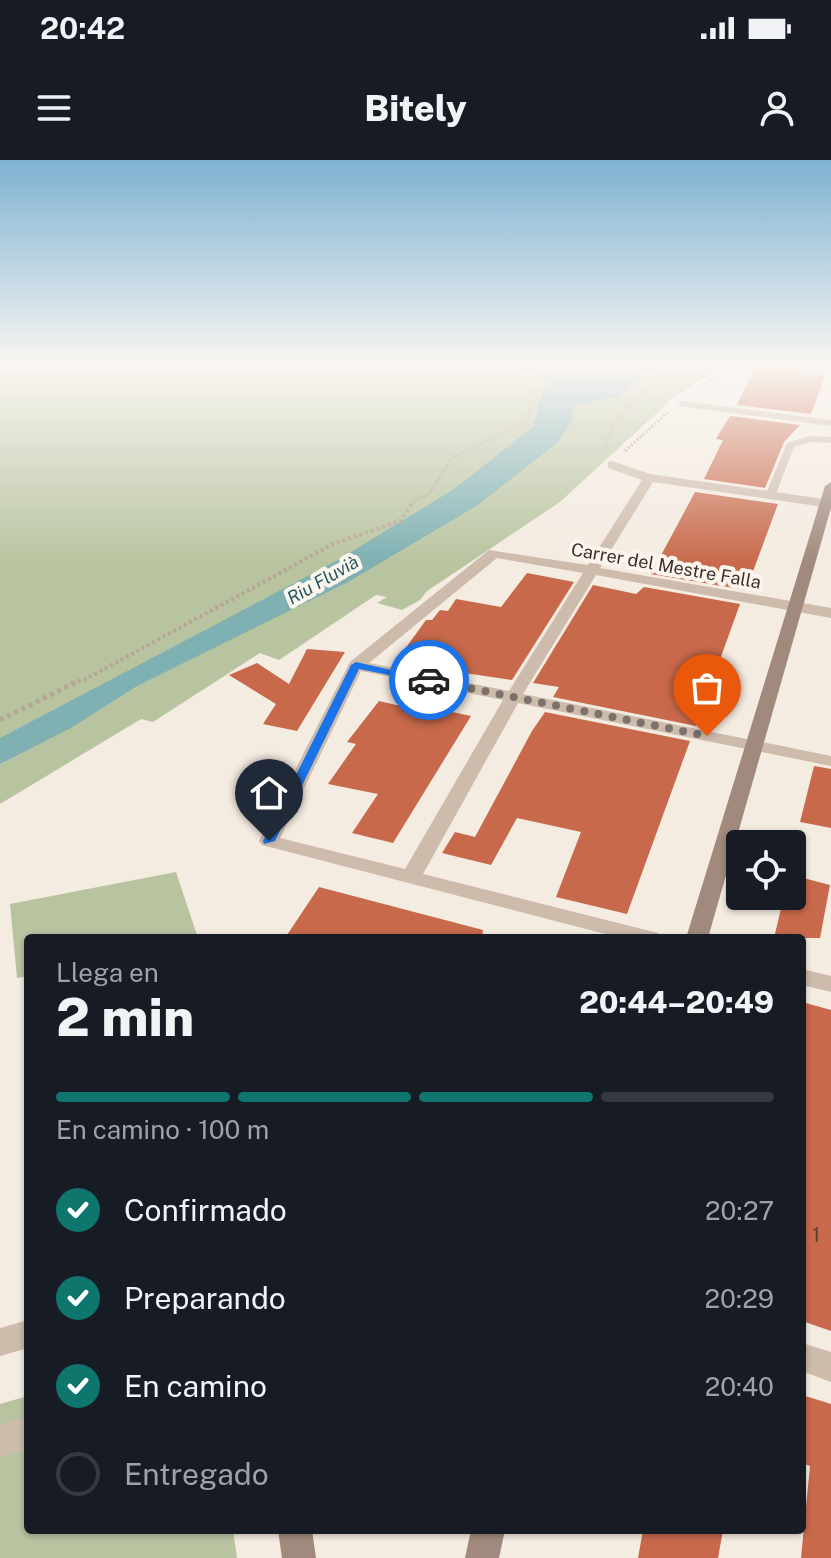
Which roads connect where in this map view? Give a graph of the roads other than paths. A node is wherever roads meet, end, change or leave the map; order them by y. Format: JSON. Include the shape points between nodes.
{"nodes":[{"id":1,"x":831,"y":440,"type":"edge"},
{"id":2,"x":611,"y":459,"type":"road end"},
{"id":3,"x":649,"y":478,"type":"junction"},
{"id":4,"x":831,"y":486,"type":"edge"},
{"id":5,"x":770,"y":496,"type":"junction"},
{"id":6,"x":828,"y":504,"type":"edge"},
{"id":7,"x":591,"y":571,"type":"junction"},
{"id":8,"x":795,"y":607,"type":"junction"},
{"id":9,"x":831,"y":613,"type":"edge"},
{"id":10,"x":356,"y":665,"type":"junction"},
{"id":11,"x":513,"y":697,"type":"junction"},
{"id":12,"x":754,"y":746,"type":"junction"},
{"id":13,"x":831,"y":761,"type":"edge"},
{"id":14,"x":411,"y":877,"type":"junction"},
{"id":15,"x":634,"y":934,"type":"edge"},
{"id":16,"x":698,"y":934,"type":"edge"},
{"id":17,"x":806,"y":978,"type":"edge"},
{"id":18,"x":831,"y":984,"type":"edge"},
{"id":19,"x":24,"y":1335,"type":"edge"},
{"id":20,"x":0,"y":1342,"type":"edge"},
{"id":21,"x":806,"y":1358,"type":"edge"},
{"id":22,"x":831,"y":1367,"type":"edge"},
{"id":23,"x":24,"y":1433,"type":"edge"},
{"id":24,"x":0,"y":1441,"type":"edge"},
{"id":25,"x":296,"y":1534,"type":"edge"},
{"id":26,"x":487,"y":1534,"type":"edge"},
{"id":27,"x":299,"y":1558,"type":"edge"},
{"id":28,"x":482,"y":1558,"type":"edge"}],
"edges":[{"from":1,"to":5,"type":"lane","via":[[790,445]]},
{"from":2,"to":3,"type":"street","via":[[623,471]]},
{"from":3,"to":5,"type":"street"},
{"from":3,"to":7,"type":"street"},
{"from":4,"to":6,"type":"street"},
{"from":5,"to":6,"type":"street"},
{"from":6,"to":8,"type":"street"},
{"from":7,"to":8,"type":"street","name":"Carrer del Mestre Falla"},
{"from":7,"to":10,"type":"street","name":"Carrer del Mestre Falla","via":[[494,553]]},
{"from":7,"to":11,"type":"street"},
{"from":8,"to":9,"type":"street","name":"Carrer del Mestre Falla"},
{"from":8,"to":12,"type":"street"},
{"from":10,"to":11,"type":"street"},
{"from":10,"to":14,"type":"street","via":[[269,841]]},
{"from":11,"to":12,"type":"street"},
{"from":11,"to":14,"type":"street"},
{"from":12,"to":13,"type":"street"},
{"from":12,"to":16,"type":"street"},
{"from":14,"to":15,"type":"street"},
{"from":17,"to":18,"type":"street"},
{"from":19,"to":20,"type":"street"},
{"from":21,"to":22,"type":"street"},
{"from":23,"to":24,"type":"street"},
{"from":25,"to":27,"type":"street"},
{"from":26,"to":28,"type":"street"}]}
